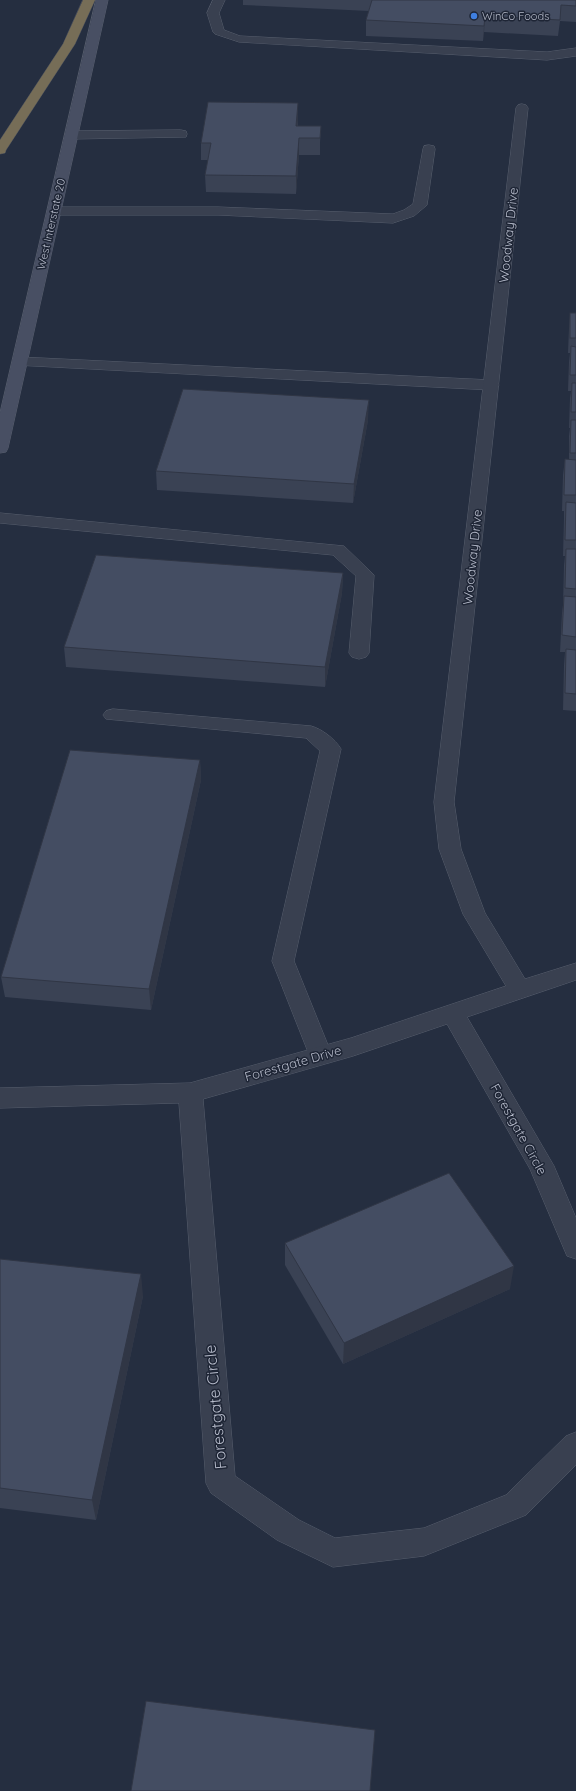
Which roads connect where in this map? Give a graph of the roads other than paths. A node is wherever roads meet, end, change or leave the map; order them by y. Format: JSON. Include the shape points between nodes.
{"nodes":[{"id":1,"x":89,"y":0,"type":"edge"},
{"id":2,"x":102,"y":0,"type":"edge"},
{"id":3,"x":219,"y":0,"type":"edge"},
{"id":4,"x":576,"y":52,"type":"edge"},
{"id":5,"x":522,"y":108,"type":"dead end"},
{"id":6,"x":181,"y":134,"type":"dead end"},
{"id":7,"x":72,"y":135,"type":"junction"},
{"id":8,"x":429,"y":149,"type":"dead end"},
{"id":9,"x":0,"y":150,"type":"edge"},
{"id":10,"x":54,"y":211,"type":"junction"},
{"id":11,"x":20,"y":362,"type":"junction"},
{"id":12,"x":491,"y":385,"type":"junction"},
{"id":13,"x":0,"y":448,"type":"edge"},
{"id":14,"x":0,"y":518,"type":"edge"},
{"id":15,"x":359,"y":653,"type":"dead end"},
{"id":16,"x":113,"y":715,"type":"dead end"},
{"id":17,"x":576,"y":970,"type":"edge"},
{"id":18,"x":520,"y":990,"type":"junction"},
{"id":19,"x":453,"y":1013,"type":"junction"},
{"id":20,"x":320,"y":1055,"type":"junction"},
{"id":21,"x":190,"y":1093,"type":"junction"},
{"id":22,"x":0,"y":1098,"type":"edge"},
{"id":23,"x":576,"y":1248,"type":"edge"},
{"id":24,"x":576,"y":1445,"type":"edge"}],
"edges":[{"from":1,"to":9,"type":"highway","via":[[65,51]]},
{"from":2,"to":7,"type":"main road","name":"West Interstate 20"},
{"from":3,"to":4,"type":"street","via":[[213,13],[219,32],[239,39],[548,56]]},
{"from":5,"to":12,"type":"street","name":"Woodway Drive"},
{"from":6,"to":7,"type":"street"},
{"from":7,"to":10,"type":"main road","name":"West Interstate 20"},
{"from":8,"to":10,"type":"street","via":[[420,206],[400,218],[218,211]]},
{"from":10,"to":11,"type":"main road","name":"West Interstate 20"},
{"from":11,"to":12,"type":"street"},
{"from":11,"to":13,"type":"main road","name":"West Interstate 20"},
{"from":12,"to":18,"type":"street","name":"Woodway Drive","via":[[444,802],[450,849],[474,914]]},
{"from":14,"to":15,"type":"street","via":[[338,550],[365,575]]},
{"from":16,"to":20,"type":"street","via":[[311,732],[331,749],[283,961]]},
{"from":17,"to":18,"type":"street","name":"Forestgate Drive"},
{"from":18,"to":19,"type":"street","name":"Forestgate Drive"},
{"from":19,"to":20,"type":"street","name":"Forestgate Drive","via":[[353,1047]]},
{"from":19,"to":23,"type":"street","name":"Forestgate Circle","via":[[541,1166]]},
{"from":20,"to":21,"type":"street","name":"Forestgate Drive"},
{"from":21,"to":22,"type":"street","name":"Forestgate Drive"},
{"from":21,"to":24,"type":"street","name":"Forestgate Circle","via":[[221,1483],[288,1530],[333,1553],[424,1542],[516,1505]]}]}
